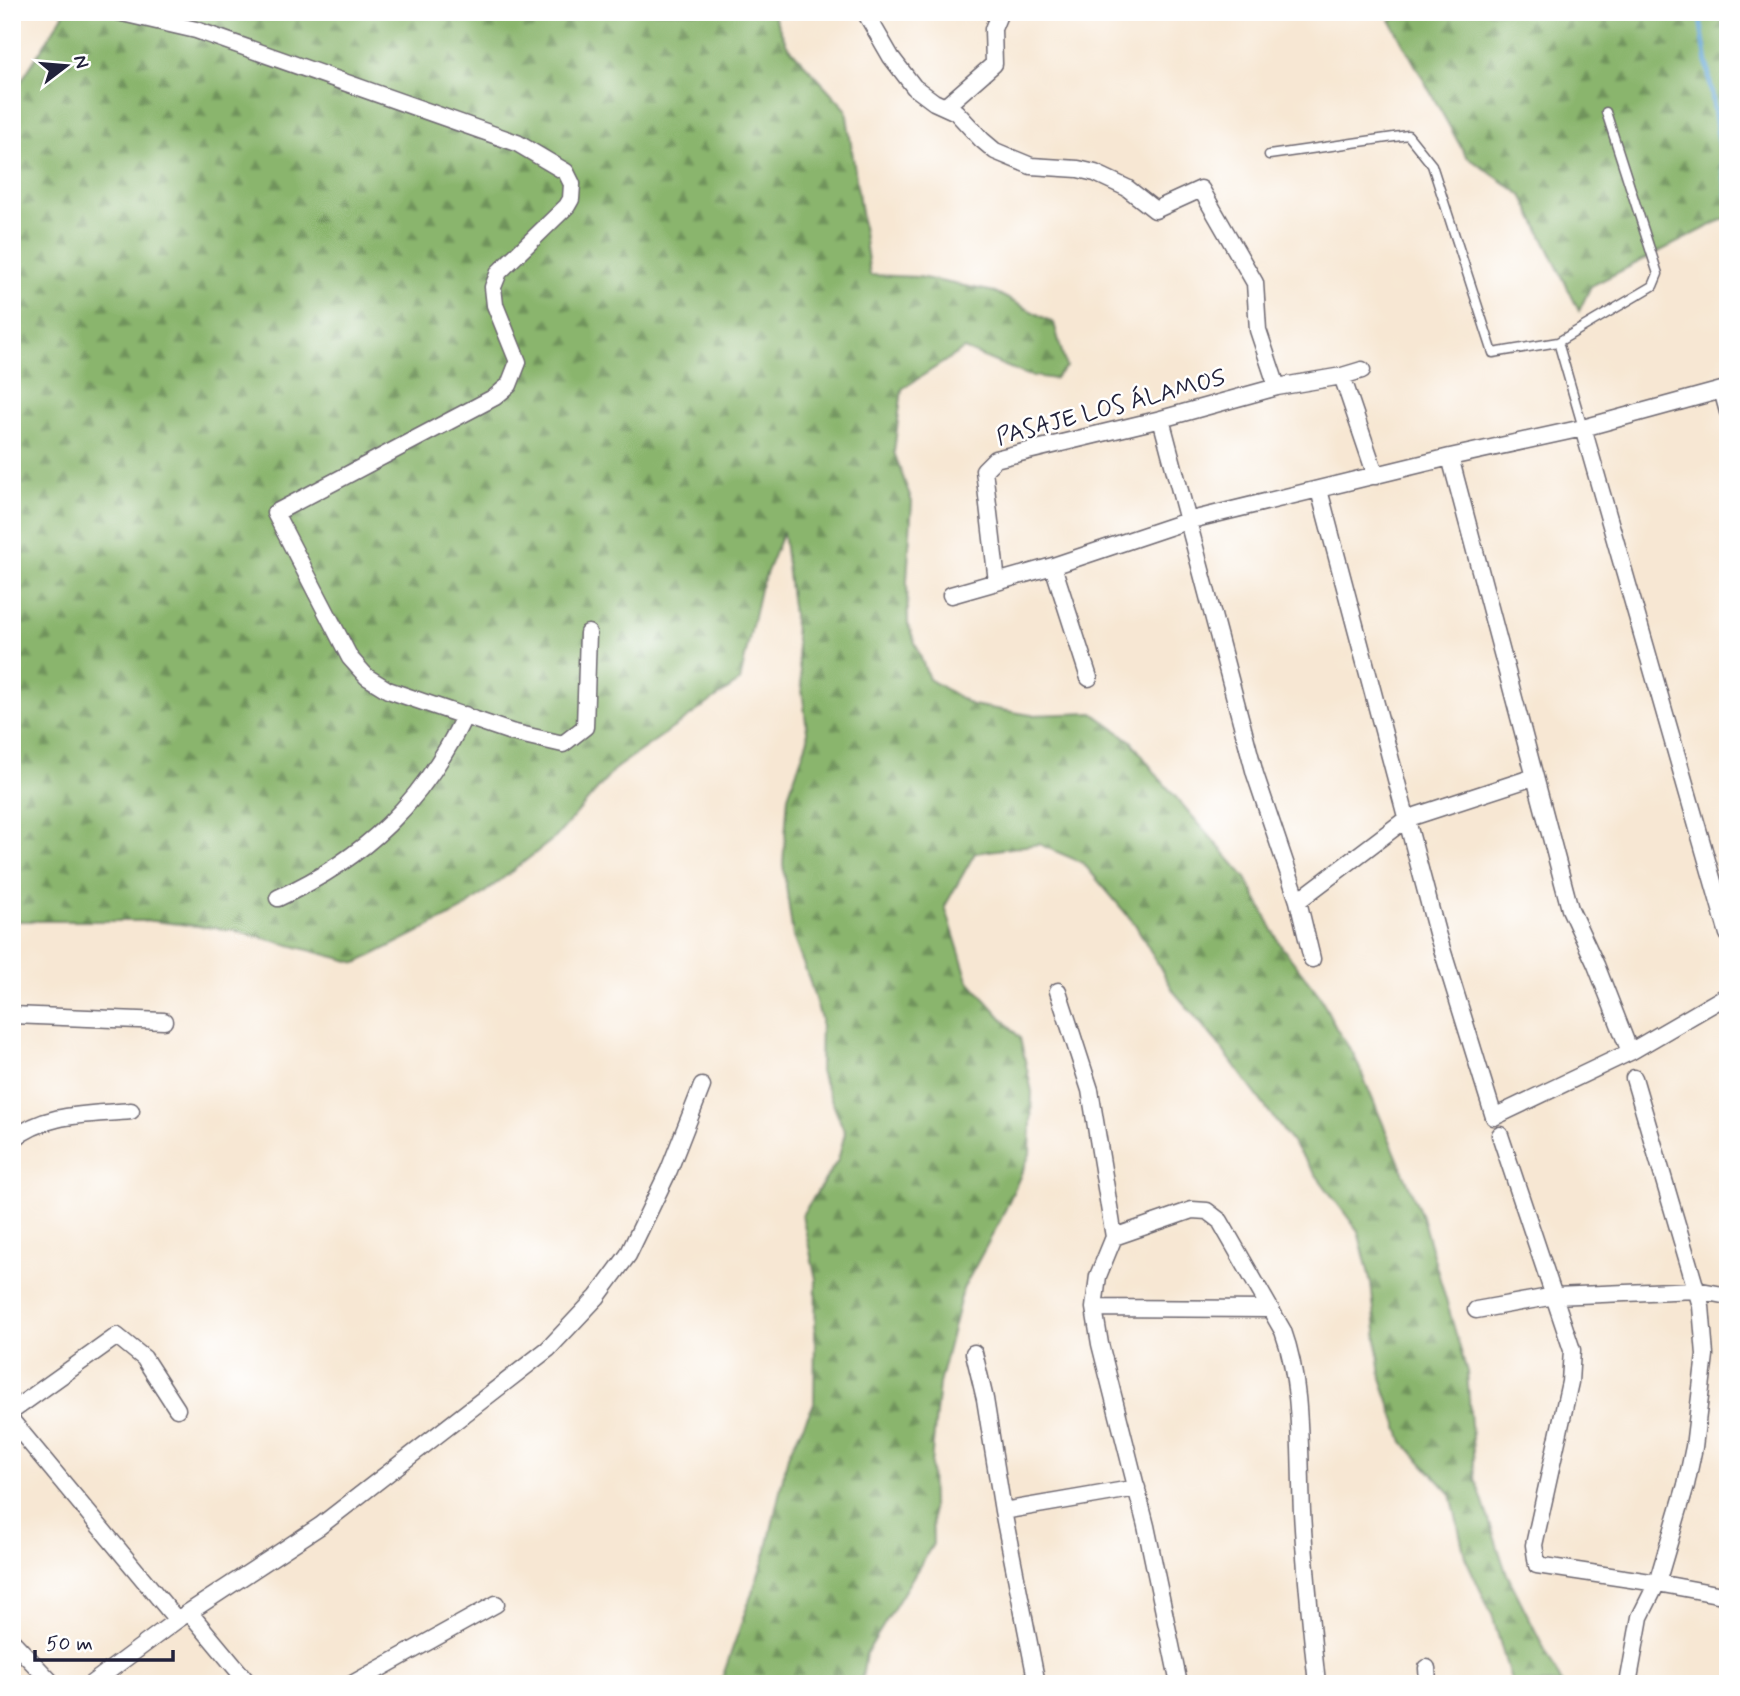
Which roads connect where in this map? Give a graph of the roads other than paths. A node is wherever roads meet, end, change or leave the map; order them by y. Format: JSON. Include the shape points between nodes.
{"nodes":[{"id":1,"x":118,"y":12,"type":"edge"},
{"id":2,"x":865,"y":12,"type":"edge"},
{"id":3,"x":1000,"y":12,"type":"edge"},
{"id":4,"x":946,"y":106,"type":"junction"},
{"id":5,"x":1606,"y":112,"type":"dead end"},
{"id":6,"x":1269,"y":155,"type":"dead end"},
{"id":7,"x":1558,"y":342,"type":"junction"},
{"id":8,"x":1362,"y":370,"type":"dead end"},
{"id":9,"x":1342,"y":376,"type":"junction"},
{"id":10,"x":1277,"y":387,"type":"junction"},
{"id":11,"x":1728,"y":412,"type":"edge"},
{"id":12,"x":1160,"y":419,"type":"junction"},
{"id":13,"x":1583,"y":428,"type":"junction"},
{"id":14,"x":1450,"y":457,"type":"junction"},
{"id":15,"x":1376,"y":476,"type":"junction"},
{"id":16,"x":1319,"y":490,"type":"junction"},
{"id":17,"x":1187,"y":521,"type":"junction"},
{"id":18,"x":1053,"y":566,"type":"junction"},
{"id":19,"x":996,"y":582,"type":"junction"},
{"id":20,"x":951,"y":595,"type":"dead end"},
{"id":21,"x":588,"y":633,"type":"dead end"},
{"id":22,"x":1089,"y":678,"type":"dead end"},
{"id":23,"x":465,"y":715,"type":"junction"},
{"id":24,"x":1534,"y":777,"type":"junction"},
{"id":25,"x":1406,"y":819,"type":"junction"},
{"id":26,"x":278,"y":898,"type":"dead end"},
{"id":27,"x":1298,"y":901,"type":"junction"},
{"id":28,"x":1728,"y":934,"type":"edge"},
{"id":29,"x":1312,"y":959,"type":"dead end"},
{"id":30,"x":1058,"y":991,"type":"dead end"},
{"id":31,"x":1728,"y":995,"type":"edge"},
{"id":32,"x":12,"y":1015,"type":"edge"},
{"id":33,"x":164,"y":1021,"type":"dead end"},
{"id":34,"x":1630,"y":1052,"type":"junction"},
{"id":35,"x":1634,"y":1078,"type":"dead end"},
{"id":36,"x":702,"y":1086,"type":"dead end"},
{"id":37,"x":131,"y":1111,"type":"dead end"},
{"id":38,"x":1500,"y":1135,"type":"dead end"},
{"id":39,"x":12,"y":1140,"type":"edge"},
{"id":40,"x":1114,"y":1237,"type":"junction"},
{"id":41,"x":1696,"y":1290,"type":"junction"},
{"id":42,"x":1555,"y":1296,"type":"junction"},
{"id":43,"x":1728,"y":1296,"type":"edge"},
{"id":44,"x":1094,"y":1308,"type":"junction"},
{"id":45,"x":1269,"y":1309,"type":"junction"},
{"id":46,"x":1476,"y":1310,"type":"dead end"},
{"id":47,"x":974,"y":1353,"type":"dead end"},
{"id":48,"x":177,"y":1409,"type":"dead end"},
{"id":49,"x":12,"y":1411,"type":"edge"},
{"id":50,"x":12,"y":1421,"type":"edge"},
{"id":51,"x":1137,"y":1488,"type":"junction"},
{"id":52,"x":1003,"y":1511,"type":"junction"},
{"id":53,"x":1657,"y":1583,"type":"junction"},
{"id":54,"x":1728,"y":1596,"type":"edge"},
{"id":55,"x":496,"y":1604,"type":"dead end"},
{"id":56,"x":183,"y":1616,"type":"junction"},
{"id":57,"x":12,"y":1641,"type":"edge"},
{"id":58,"x":53,"y":1684,"type":"edge"},
{"id":59,"x":91,"y":1684,"type":"edge"},
{"id":60,"x":249,"y":1684,"type":"edge"},
{"id":61,"x":352,"y":1684,"type":"edge"},
{"id":62,"x":1037,"y":1684,"type":"edge"},
{"id":63,"x":1179,"y":1684,"type":"edge"},
{"id":64,"x":1317,"y":1684,"type":"edge"},
{"id":65,"x":1628,"y":1684,"type":"edge"}],
"edges":[{"from":1,"to":23,"type":"street","via":[[196,30],[517,143],[570,178],[567,206],[495,279],[495,305],[518,362],[509,385],[495,397],[275,513],[357,668],[388,690]]},
{"from":2,"to":4,"type":"street","via":[[914,87]]},
{"from":3,"to":4,"type":"street","via":[[993,29],[994,64]]},
{"from":4,"to":10,"type":"street","via":[[1007,157],[1031,166],[1104,176],[1154,210],[1201,189],[1255,283],[1258,330]]},
{"from":5,"to":7,"type":"lane","via":[[1658,274],[1653,286]]},
{"from":6,"to":7,"type":"lane","via":[[1408,135],[1432,165],[1493,353]]},
{"from":7,"to":13,"type":"lane"},
{"from":8,"to":9,"type":"street","name":"PASAJE LOS ÁLAMOS"},
{"from":9,"to":10,"type":"street","name":"PASAJE LOS ÁLAMOS"},
{"from":9,"to":15,"type":"street"},
{"from":10,"to":12,"type":"street","name":"PASAJE LOS ÁLAMOS"},
{"from":11,"to":13,"type":"street","via":[[1722,390]]},
{"from":12,"to":17,"type":"street"},
{"from":12,"to":19,"type":"street","name":"PASAJE LOS ÁLAMOS","via":[[995,459],[984,470]]},
{"from":13,"to":14,"type":"street"},
{"from":13,"to":28,"type":"street"},
{"from":14,"to":15,"type":"street"},
{"from":14,"to":24,"type":"street"},
{"from":15,"to":16,"type":"street"},
{"from":16,"to":17,"type":"street"},
{"from":16,"to":25,"type":"street"},
{"from":17,"to":18,"type":"street"},
{"from":17,"to":27,"type":"street","via":[[1255,774]]},
{"from":18,"to":19,"type":"street"},
{"from":18,"to":22,"type":"street"},
{"from":19,"to":20,"type":"street"},
{"from":21,"to":23,"type":"street","via":[[585,727],[563,744]]},
{"from":23,"to":26,"type":"street","via":[[435,771],[395,820],[350,858]]},
{"from":24,"to":25,"type":"street"},
{"from":24,"to":34,"type":"street","via":[[1570,909]]},
{"from":25,"to":27,"type":"street"},
{"from":25,"to":34,"type":"street","via":[[1494,1117]]},
{"from":27,"to":29,"type":"street"},
{"from":30,"to":40,"type":"street","via":[[1090,1090]]},
{"from":31,"to":34,"type":"street"},
{"from":32,"to":33,"type":"street"},
{"from":35,"to":41,"type":"street"},
{"from":36,"to":56,"type":"street","via":[[628,1255],[597,1297],[548,1349],[320,1526]]},
{"from":37,"to":39,"type":"street","via":[[59,1117],[34,1125]]},
{"from":38,"to":42,"type":"street"},
{"from":40,"to":44,"type":"street","via":[[1098,1276]]},
{"from":40,"to":45,"type":"street","via":[[1192,1210],[1207,1211],[1220,1221]]},
{"from":41,"to":42,"type":"street"},
{"from":41,"to":43,"type":"street"},
{"from":41,"to":53,"type":"street","via":[[1705,1334],[1702,1390],[1686,1485]]},
{"from":42,"to":46,"type":"street"},
{"from":42,"to":53,"type":"street","via":[[1572,1362],[1534,1545],[1537,1565]]},
{"from":44,"to":45,"type":"street"},
{"from":44,"to":51,"type":"street"},
{"from":45,"to":64,"type":"street","via":[[1288,1345],[1296,1385],[1303,1537]]},
{"from":47,"to":52,"type":"street"},
{"from":48,"to":49,"type":"street","via":[[144,1359],[117,1336]]},
{"from":50,"to":56,"type":"street"},
{"from":51,"to":52,"type":"street"},
{"from":51,"to":63,"type":"street"},
{"from":52,"to":62,"type":"street"},
{"from":53,"to":54,"type":"street"},
{"from":53,"to":65,"type":"street","via":[[1640,1617]]},
{"from":55,"to":61,"type":"street"},
{"from":56,"to":59,"type":"street"},
{"from":56,"to":60,"type":"street"},
{"from":57,"to":58,"type":"street"}]}
